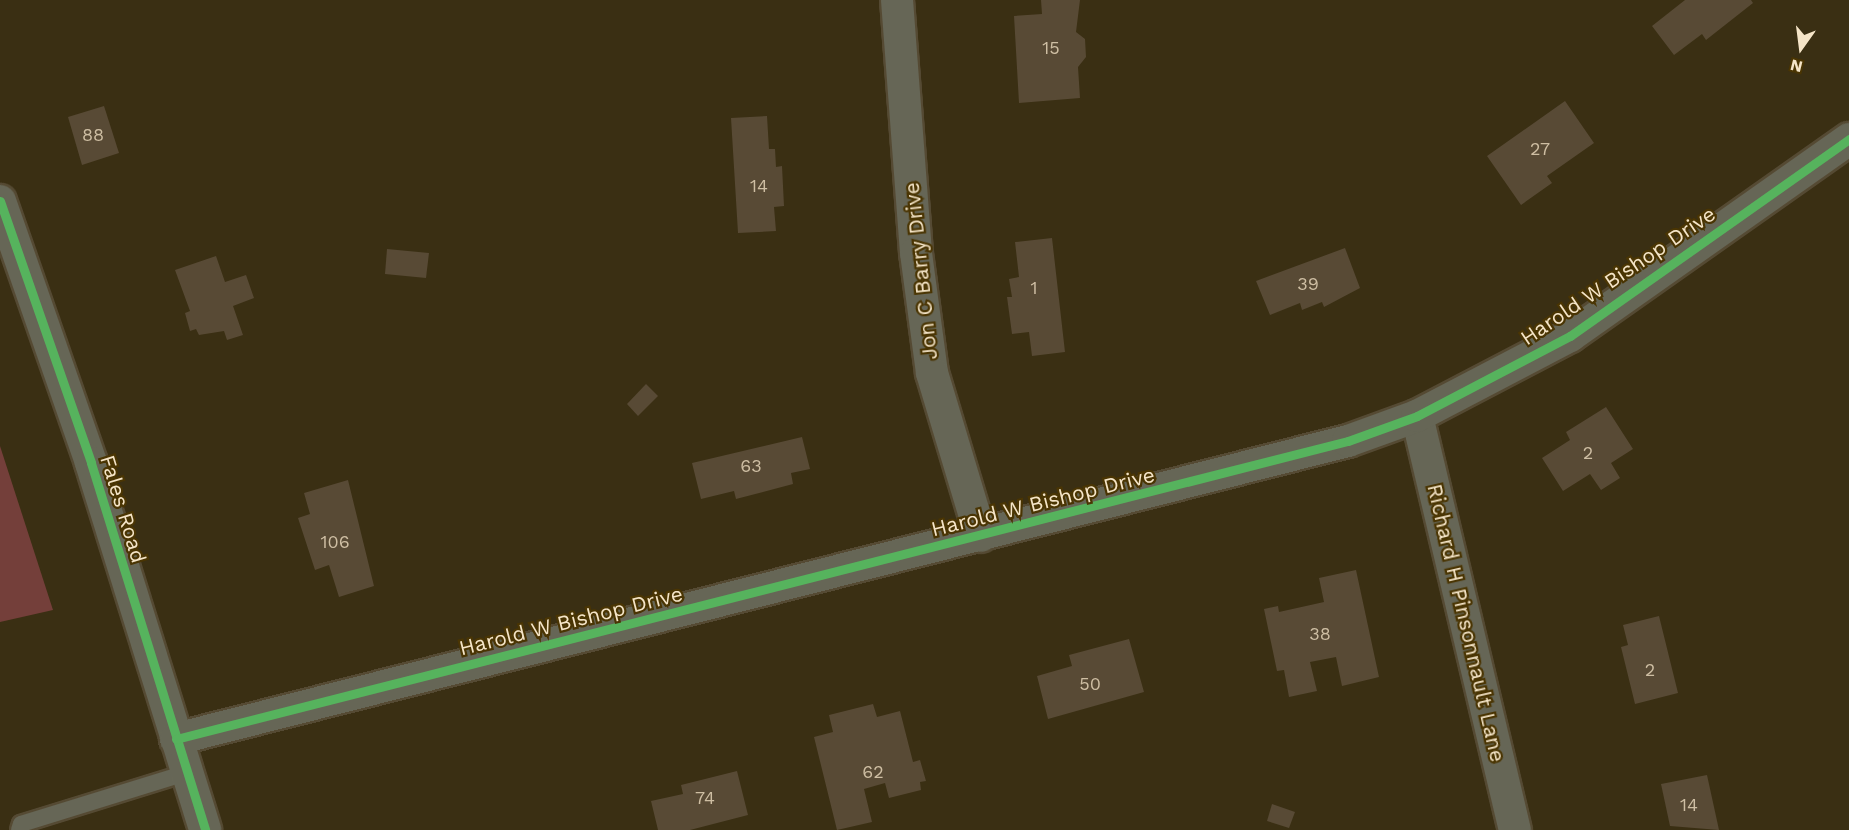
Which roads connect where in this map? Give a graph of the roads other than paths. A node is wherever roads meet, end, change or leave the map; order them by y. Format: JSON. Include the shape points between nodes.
{"nodes":[{"id":1,"x":897,"y":0,"type":"edge"},
{"id":2,"x":1849,"y":139,"type":"edge"},
{"id":3,"x":0,"y":201,"type":"edge"},
{"id":4,"x":1417,"y":416,"type":"junction"},
{"id":5,"x":981,"y":536,"type":"junction"},
{"id":6,"x":176,"y":739,"type":"junction"},
{"id":7,"x":186,"y":773,"type":"junction"},
{"id":8,"x":19,"y":830,"type":"edge"},
{"id":9,"x":205,"y":830,"type":"edge"},
{"id":10,"x":1515,"y":830,"type":"edge"}],
"edges":[{"from":1,"to":5,"type":"street","name":"Jon C Barry Drive","via":[[916,253],[932,373]]},
{"from":2,"to":4,"type":"street","name":"Harold W Bishop Drive","via":[[1570,336]]},
{"from":3,"to":6,"type":"street","name":"Fales Road","via":[[91,463]]},
{"from":4,"to":5,"type":"street","name":"Harold W Bishop Drive","via":[[1244,471]]},
{"from":4,"to":10,"type":"street","name":"Richard H Pinsonnault Lane"},
{"from":5,"to":6,"type":"street","name":"Harold W Bishop Drive"},
{"from":6,"to":7,"type":"street","name":"Fales Road"},
{"from":7,"to":8,"type":"lane","via":[[21,824]]},
{"from":7,"to":9,"type":"street","name":"Fales Road"}]}
